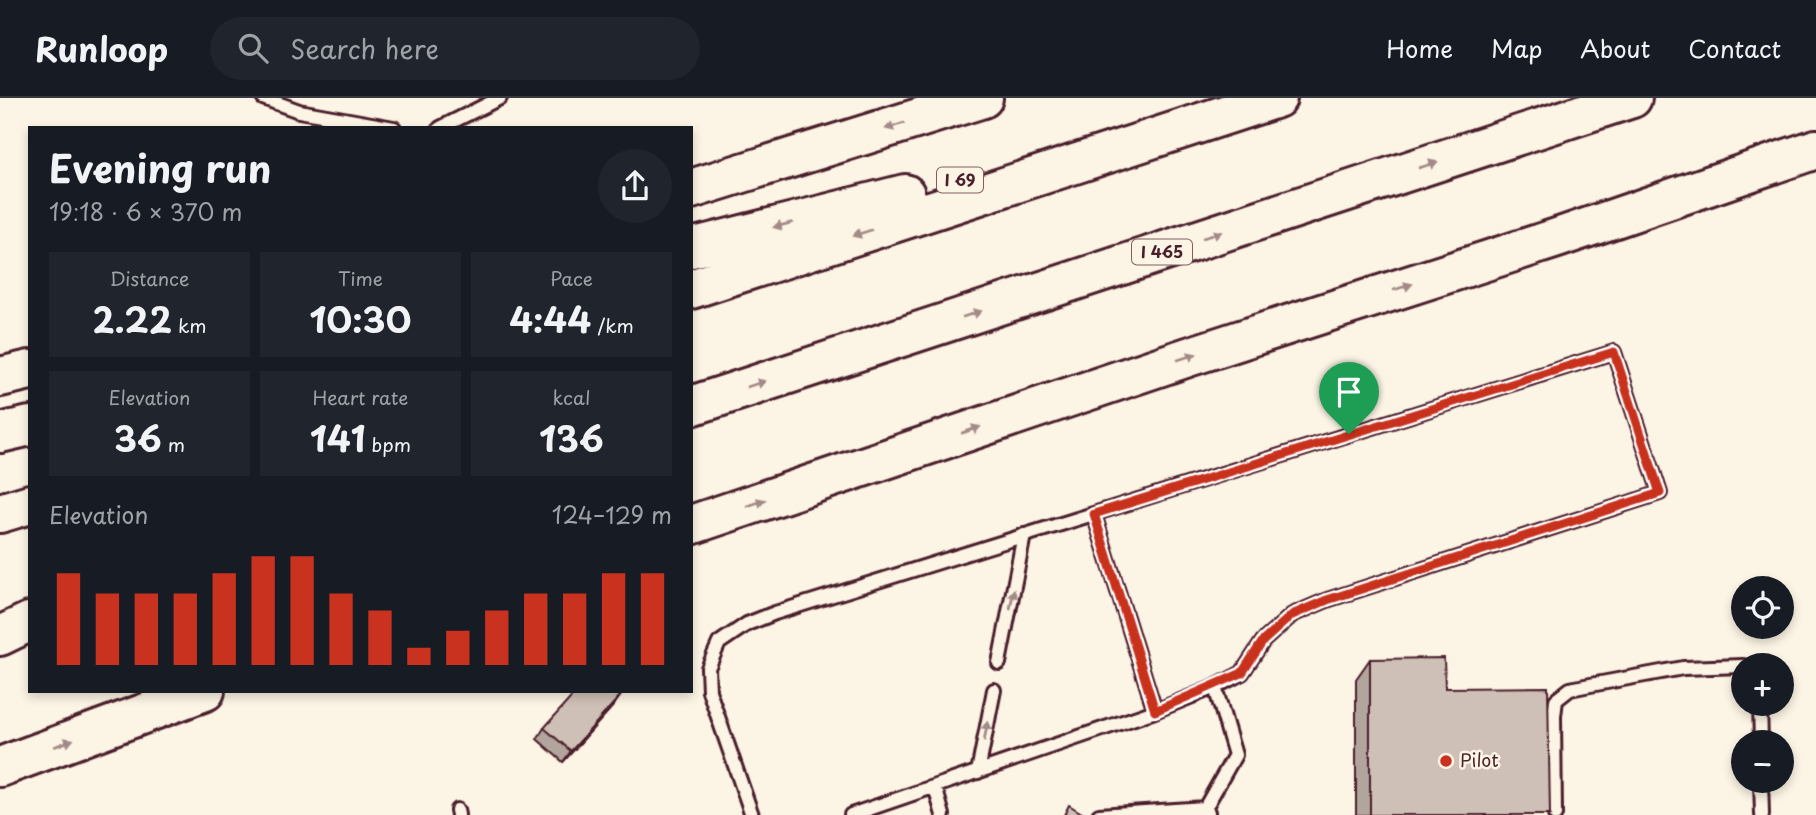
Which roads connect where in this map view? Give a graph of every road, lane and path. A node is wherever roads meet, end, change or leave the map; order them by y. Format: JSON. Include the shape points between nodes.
{"nodes":[{"id":1,"x":263,"y":98,"type":"edge"},
{"id":2,"x":499,"y":98,"type":"edge"},
{"id":3,"x":983,"y":98,"type":"edge"},
{"id":4,"x":1277,"y":98,"type":"edge"},
{"id":5,"x":1632,"y":98,"type":"edge"},
{"id":6,"x":1229,"y":113,"type":"junction"},
{"id":7,"x":383,"y":126,"type":"edge"},
{"id":8,"x":444,"y":126,"type":"edge"},
{"id":9,"x":1816,"y":149,"type":"edge"},
{"id":10,"x":693,"y":188,"type":"edge"},
{"id":11,"x":693,"y":247,"type":"edge"},
{"id":12,"x":693,"y":288,"type":"edge"},
{"id":13,"x":28,"y":370,"type":"edge"},
{"id":14,"x":0,"y":377,"type":"edge"},
{"id":15,"x":693,"y":405,"type":"edge"},
{"id":16,"x":28,"y":426,"type":"edge"},
{"id":17,"x":0,"y":433,"type":"edge"},
{"id":18,"x":28,"y":505,"type":"edge"},
{"id":19,"x":0,"y":513,"type":"edge"},
{"id":20,"x":1094,"y":514,"type":"junction"},
{"id":21,"x":693,"y":524,"type":"edge"},
{"id":22,"x":1024,"y":535,"type":"junction"},
{"id":23,"x":28,"y":622,"type":"edge"},
{"id":24,"x":0,"y":633,"type":"edge"},
{"id":25,"x":999,"y":663,"type":"dead end"},
{"id":26,"x":1731,"y":666,"type":"edge"},
{"id":27,"x":1215,"y":687,"type":"junction"},
{"id":28,"x":994,"y":690,"type":"dead end"},
{"id":29,"x":200,"y":693,"type":"edge"},
{"id":30,"x":1155,"y":711,"type":"junction"},
{"id":31,"x":0,"y":767,"type":"edge"},
{"id":32,"x":978,"y":772,"type":"junction"},
{"id":33,"x":935,"y":787,"type":"junction"},
{"id":34,"x":1761,"y":793,"type":"edge"},
{"id":35,"x":1204,"y":814,"type":"edge"},
{"id":36,"x":752,"y":815,"type":"edge"},
{"id":37,"x":851,"y":815,"type":"edge"},
{"id":38,"x":943,"y":815,"type":"edge"},
{"id":39,"x":1099,"y":815,"type":"edge"},
{"id":40,"x":1168,"y":815,"type":"edge"},
{"id":41,"x":1187,"y":815,"type":"edge"},
{"id":42,"x":1555,"y":815,"type":"edge"},
{"id":43,"x":1762,"y":815,"type":"edge"}],
"edges":[{"from":1,"to":7,"type":"lane","via":[[299,111]]},
{"from":2,"to":8,"type":"lane"},
{"from":3,"to":10,"type":"highway","one_way":true},
{"from":4,"to":6,"type":"highway"},
{"from":15,"to":5,"type":"highway","number":"I 465","one_way":true},
{"from":6,"to":11,"type":"highway","number":"I 69","one_way":true},
{"from":6,"to":12,"type":"highway","one_way":true},
{"from":21,"to":9,"type":"highway","one_way":true},
{"from":13,"to":14,"type":"highway"},
{"from":16,"to":17,"type":"highway"},
{"from":18,"to":19,"type":"highway"},
{"from":20,"to":22,"type":"lane"},
{"from":20,"to":27,"type":"lane","via":[[1614,352],[1660,493],[1292,615],[1263,641],[1242,673]]},
{"from":20,"to":30,"type":"lane"},
{"from":25,"to":22,"type":"lane","one_way":true},
{"from":22,"to":36,"type":"lane","via":[[775,613],[747,624],[719,643],[708,668],[709,691]]},
{"from":23,"to":24,"type":"highway"},
{"from":26,"to":42,"type":"lane","via":[[1683,668],[1585,686],[1570,689],[1556,700]]},
{"from":27,"to":30,"type":"lane"},
{"from":27,"to":35,"type":"lane","via":[[1235,755]]},
{"from":32,"to":28,"type":"lane","one_way":true},
{"from":31,"to":29,"type":"highway","one_way":true},
{"from":30,"to":32,"type":"lane"},
{"from":32,"to":33,"type":"lane"},
{"from":33,"to":37,"type":"lane"},
{"from":33,"to":38,"type":"lane"},
{"from":34,"to":43,"type":"lane"},
{"from":35,"to":39,"type":"lane"},
{"from":35,"to":40,"type":"lane"},
{"from":35,"to":41,"type":"lane"}]}
